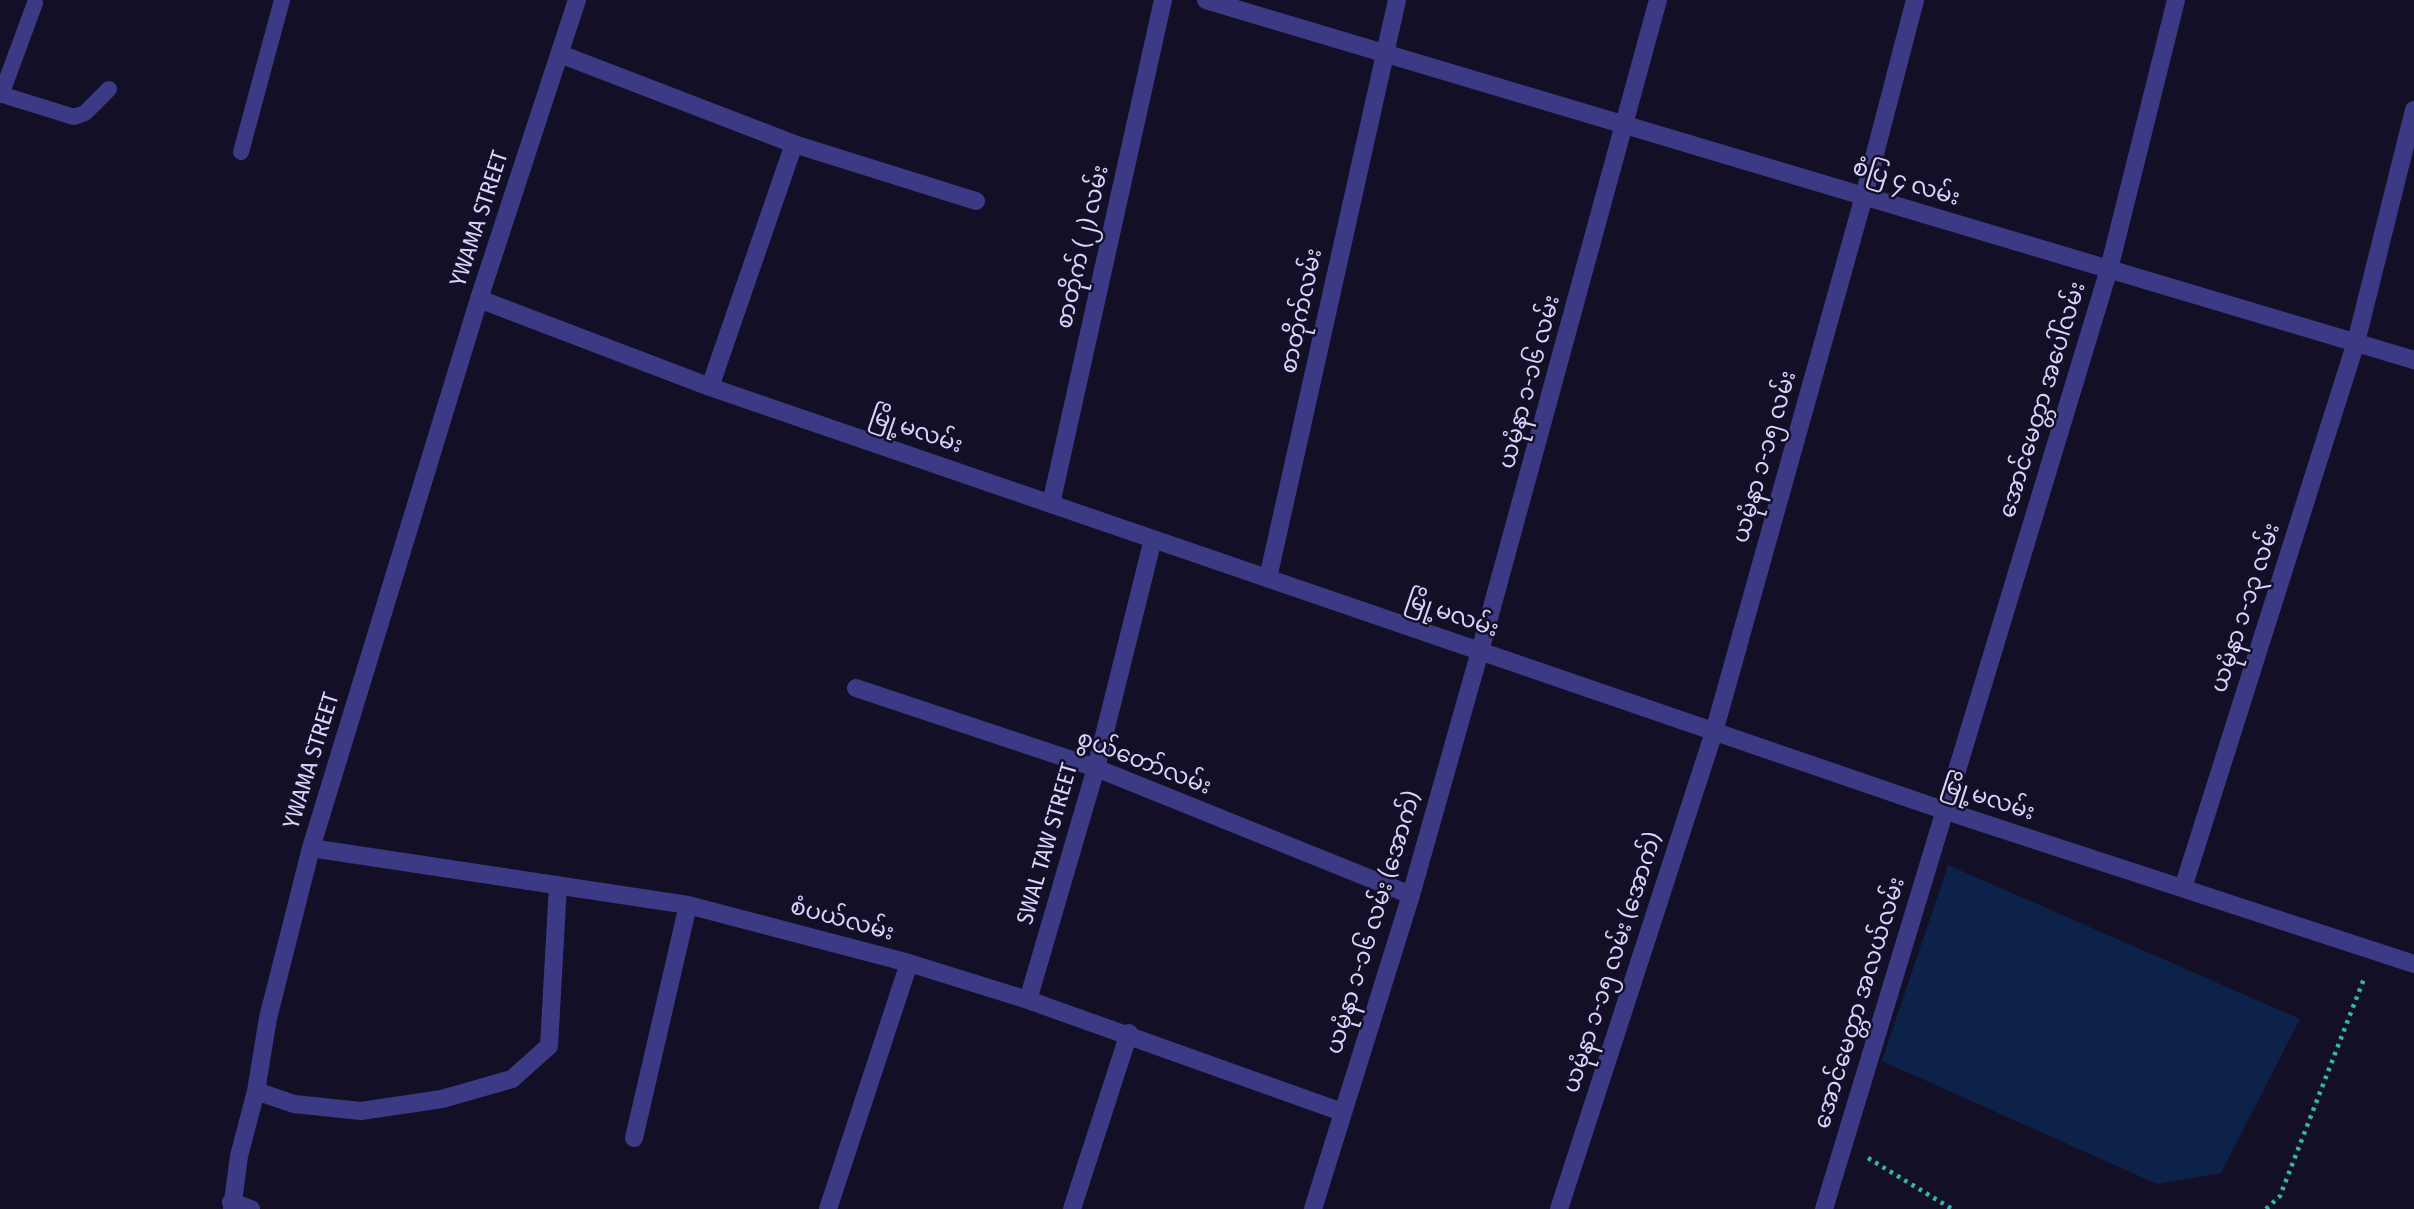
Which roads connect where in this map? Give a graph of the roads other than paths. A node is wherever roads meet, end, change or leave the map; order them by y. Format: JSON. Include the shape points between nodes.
{"nodes":[{"id":1,"x":282,"y":0,"type":"edge"},
{"id":2,"x":577,"y":0,"type":"edge"},
{"id":3,"x":1163,"y":0,"type":"edge"},
{"id":4,"x":1206,"y":0,"type":"edge"},
{"id":5,"x":1396,"y":0,"type":"edge"},
{"id":6,"x":1658,"y":0,"type":"edge"},
{"id":7,"x":1915,"y":0,"type":"edge"},
{"id":8,"x":2176,"y":0,"type":"edge"},
{"id":9,"x":35,"y":2,"type":"dead end"},
{"id":10,"x":1384,"y":53,"type":"junction"},
{"id":11,"x":559,"y":54,"type":"junction"},
{"id":12,"x":109,"y":89,"type":"dead end"},
{"id":13,"x":1,"y":95,"type":"edge"},
{"id":14,"x":2414,"y":110,"type":"edge"},
{"id":15,"x":1626,"y":125,"type":"junction"},
{"id":16,"x":794,"y":144,"type":"junction"},
{"id":17,"x":241,"y":152,"type":"dead end"},
{"id":18,"x":1864,"y":196,"type":"junction"},
{"id":19,"x":976,"y":201,"type":"dead end"},
{"id":20,"x":2109,"y":269,"type":"junction"},
{"id":21,"x":479,"y":299,"type":"junction"},
{"id":22,"x":2356,"y":342,"type":"junction"},
{"id":23,"x":2414,"y":360,"type":"edge"},
{"id":24,"x":710,"y":387,"type":"junction"},
{"id":25,"x":1051,"y":504,"type":"junction"},
{"id":26,"x":1153,"y":539,"type":"junction"},
{"id":27,"x":1268,"y":578,"type":"junction"},
{"id":28,"x":1480,"y":651,"type":"junction"},
{"id":29,"x":856,"y":688,"type":"dead end"},
{"id":30,"x":1714,"y":732,"type":"junction"},
{"id":31,"x":1096,"y":768,"type":"junction"},
{"id":32,"x":1943,"y":810,"type":"junction"},
{"id":33,"x":311,"y":848,"type":"junction"},
{"id":34,"x":558,"y":885,"type":"junction"},
{"id":35,"x":2183,"y":888,"type":"junction"},
{"id":36,"x":1411,"y":895,"type":"junction"},
{"id":37,"x":688,"y":905,"type":"junction"},
{"id":38,"x":2413,"y":960,"type":"edge"},
{"id":39,"x":909,"y":963,"type":"junction"},
{"id":40,"x":1028,"y":1000,"type":"junction"},
{"id":41,"x":1129,"y":1033,"type":"junction"},
{"id":42,"x":256,"y":1091,"type":"junction"},
{"id":43,"x":1342,"y":1112,"type":"junction"},
{"id":44,"x":634,"y":1138,"type":"dead end"},
{"id":45,"x":232,"y":1205,"type":"edge"},
{"id":46,"x":251,"y":1209,"type":"edge"},
{"id":47,"x":828,"y":1209,"type":"edge"},
{"id":48,"x":1072,"y":1209,"type":"edge"},
{"id":49,"x":1313,"y":1209,"type":"edge"},
{"id":50,"x":1559,"y":1209,"type":"edge"},
{"id":51,"x":1824,"y":1209,"type":"edge"}],
"edges":[{"from":1,"to":17,"type":"lane"},
{"from":2,"to":11,"type":"street","name":"YWAMA STREET"},
{"from":3,"to":25,"type":"street","name":"စာတိုက် (၂) လမ်း"},
{"from":4,"to":10,"type":"street","name":"စံပြ ၄ လမ်း"},
{"from":5,"to":10,"type":"street","name":"စာတိုက်လမ်း"},
{"from":6,"to":15,"type":"street","name":"ယမုံနာ ၁-၁၆ လမ်း"},
{"from":7,"to":18,"type":"street","name":"ယမုံနာ ၁-၁၅ လမ်း"},
{"from":8,"to":20,"type":"street","name":"အောင်မေတ္တာ အပေါ်လမ်း"},
{"from":9,"to":13,"type":"lane"},
{"from":10,"to":15,"type":"street","name":"စံပြ ၄ လမ်း"},
{"from":10,"to":27,"type":"street","name":"စာတိုက်လမ်း"},
{"from":11,"to":16,"type":"street"},
{"from":11,"to":21,"type":"street","name":"YWAMA STREET"},
{"from":12,"to":13,"type":"lane","via":[[85,113],[74,117]]},
{"from":14,"to":22,"type":"street","name":"ယမုံနာ ၁-၁၃ လမ်း"},
{"from":15,"to":18,"type":"street","name":"စံပြ ၄ လမ်း"},
{"from":15,"to":28,"type":"street","name":"ယမုံနာ ၁-၁၆ လမ်း"},
{"from":16,"to":19,"type":"street"},
{"from":16,"to":24,"type":"street"},
{"from":18,"to":20,"type":"street","name":"စံပြ ၄ လမ်း"},
{"from":18,"to":30,"type":"street","name":"ယမုံနာ ၁-၁၅ လမ်း"},
{"from":20,"to":22,"type":"street","name":"စံပြ ၄ လမ်း"},
{"from":20,"to":32,"type":"street","name":"အောင်မေတ္တာ အပေါ်လမ်း"},
{"from":21,"to":24,"type":"street","name":"မြို့မလမ်း"},
{"from":21,"to":33,"type":"street","name":"YWAMA STREET"},
{"from":22,"to":23,"type":"street","name":"စံပြ ၄ လမ်း"},
{"from":22,"to":35,"type":"street","name":"ယမုံနာ ၁-၁၃ လမ်း"},
{"from":24,"to":25,"type":"street","name":"မြို့မလမ်း"},
{"from":25,"to":26,"type":"street","name":"မြို့မလမ်း"},
{"from":26,"to":27,"type":"street","name":"မြို့မလမ်း"},
{"from":26,"to":31,"type":"street","name":"SWAL TAW STREET"},
{"from":27,"to":28,"type":"street","name":"မြို့မလမ်း"},
{"from":28,"to":30,"type":"street","name":"မြို့မလမ်း"},
{"from":28,"to":36,"type":"street","name":"ယမုံနာ ၁-၁၆ လမ်း (အောက်)"},
{"from":29,"to":31,"type":"street","name":"စွယ်တော်လမ်း"},
{"from":30,"to":32,"type":"street","name":"မြို့မလမ်း"},
{"from":30,"to":50,"type":"street","name":"ယမုံနာ ၁-၁၅ လမ်း (အောက်)"},
{"from":31,"to":36,"type":"street","name":"စွယ်တော်လမ်း"},
{"from":31,"to":40,"type":"street","name":"SWAL TAW STREET"},
{"from":32,"to":35,"type":"street","name":"မြို့မလမ်း"},
{"from":32,"to":51,"type":"street","name":"အောင်မေတ္တာ အလယ်လမ်း"},
{"from":33,"to":34,"type":"street","name":"စံပယ်လမ်း"},
{"from":33,"to":42,"type":"street","name":"YWAMA STREET","via":[[268,1018]]},
{"from":34,"to":37,"type":"street","name":"စံပယ်လမ်း"},
{"from":34,"to":42,"type":"street","via":[[548,1046],[512,1079],[442,1099],[361,1111],[294,1104]]},
{"from":35,"to":38,"type":"street","name":"မြို့မလမ်း"},
{"from":36,"to":43,"type":"street","name":"ယမုံနာ ၁-၁၆ လမ်း (အောက်)"},
{"from":37,"to":39,"type":"street","name":"စံပယ်လမ်း"},
{"from":37,"to":44,"type":"street"},
{"from":39,"to":40,"type":"street","name":"စံပယ်လမ်း"},
{"from":39,"to":47,"type":"street"},
{"from":40,"to":41,"type":"street","name":"စံပယ်လမ်း"},
{"from":41,"to":43,"type":"street","name":"စံပယ်လမ်း"},
{"from":41,"to":48,"type":"street"},
{"from":42,"to":45,"type":"street","name":"YWAMA STREET"},
{"from":43,"to":49,"type":"street","name":"ယမုံနာ ၁-၁၆ လမ်း (အောက်)"},
{"from":45,"to":46,"type":"street"}]}
